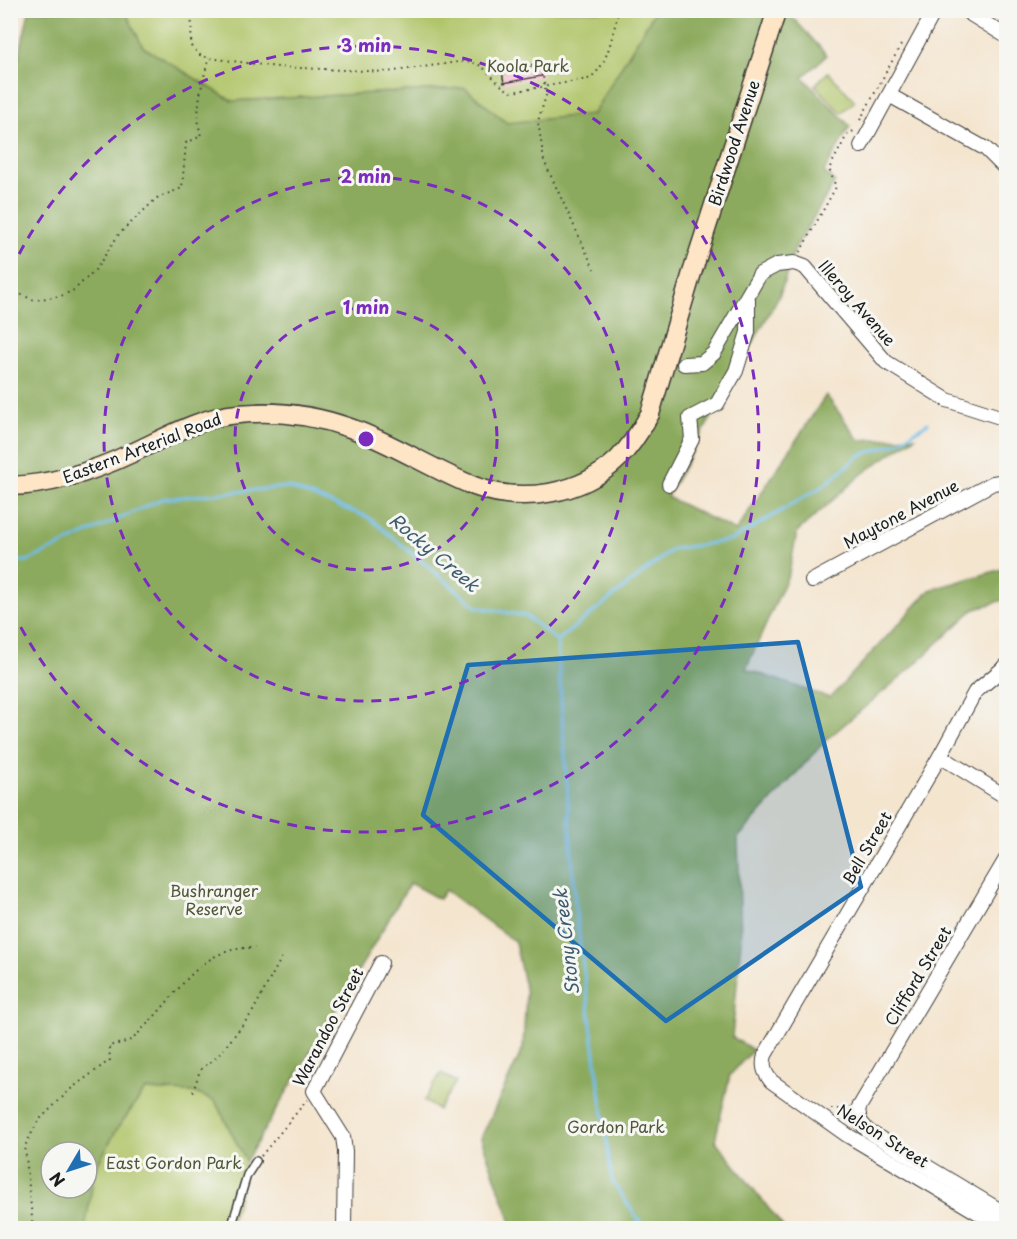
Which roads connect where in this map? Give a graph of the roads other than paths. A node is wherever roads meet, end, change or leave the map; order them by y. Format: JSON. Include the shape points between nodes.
{"nodes":[{"id":1,"x":777,"y":10,"type":"edge"},
{"id":2,"x":935,"y":10,"type":"edge"},
{"id":3,"x":964,"y":10,"type":"edge"},
{"id":4,"x":1006,"y":36,"type":"edge"},
{"id":5,"x":889,"y":94,"type":"junction"},
{"id":6,"x":861,"y":146,"type":"dead end"},
{"id":7,"x":1006,"y":169,"type":"edge"},
{"id":8,"x":691,"y":276,"type":"joint"},
{"id":9,"x":748,"y":294,"type":"junction"},
{"id":10,"x":684,"y":364,"type":"dead end"},
{"id":11,"x":1006,"y":419,"type":"edge"},
{"id":12,"x":1006,"y":481,"type":"edge"},
{"id":13,"x":669,"y":483,"type":"dead end"},
{"id":14,"x":10,"y":486,"type":"edge"},
{"id":15,"x":812,"y":581,"type":"dead end"},
{"id":16,"x":1006,"y":666,"type":"edge"},
{"id":17,"x":940,"y":756,"type":"junction"},
{"id":18,"x":1006,"y":797,"type":"edge"},
{"id":19,"x":1006,"y":859,"type":"edge"},
{"id":20,"x":381,"y":963,"type":"dead end"},
{"id":21,"x":765,"y":1055,"type":"joint"},
{"id":22,"x":858,"y":1109,"type":"joint"},
{"id":23,"x":256,"y":1161,"type":"road end"},
{"id":24,"x":1006,"y":1214,"type":"edge"},
{"id":25,"x":231,"y":1228,"type":"edge"},
{"id":26,"x":344,"y":1228,"type":"edge"},
{"id":27,"x":1004,"y":1228,"type":"edge"}],
"edges":[{"from":1,"to":8,"type":"main road","name":"Birdwood Avenue"},
{"from":2,"to":5,"type":"street"},
{"from":3,"to":4,"type":"street"},
{"from":5,"to":6,"type":"street"},
{"from":5,"to":7,"type":"street","via":[[986,150]]},
{"from":8,"to":14,"type":"main road","name":"Eastern Arterial Road","via":[[675,365],[658,416],[645,440],[623,466],[600,483],[549,503],[524,505],[470,495],[378,439],[329,421],[259,412],[222,416],[181,429],[85,472]]},
{"from":9,"to":10,"type":"street","name":"Illeroy Avenue","via":[[714,353],[702,363]]},
{"from":9,"to":11,"type":"street","name":"Illeroy Avenue","via":[[760,274],[794,263],[805,267],[886,362],[947,400]]},
{"from":9,"to":13,"type":"street","via":[[748,332],[736,371],[717,404],[690,418],[692,438]]},
{"from":12,"to":15,"type":"street","name":"Maytone Avenue","via":[[993,483]]},
{"from":16,"to":17,"type":"street","name":"Bell Street","via":[[975,692]]},
{"from":17,"to":18,"type":"street"},
{"from":17,"to":21,"type":"street","name":"Bell Street"},
{"from":19,"to":22,"type":"street","name":"Clifford Street"},
{"from":20,"to":26,"type":"street","name":"Warandoo Street","via":[[314,1091],[343,1137]]},
{"from":21,"to":27,"type":"street","name":"Nelson Street","via":[[765,1073],[771,1081],[847,1135]]},
{"from":22,"to":24,"type":"street","name":"Nelson Street","via":[[860,1121],[868,1131]]},
{"from":23,"to":25,"type":"lane","via":[[247,1175]]}]}
